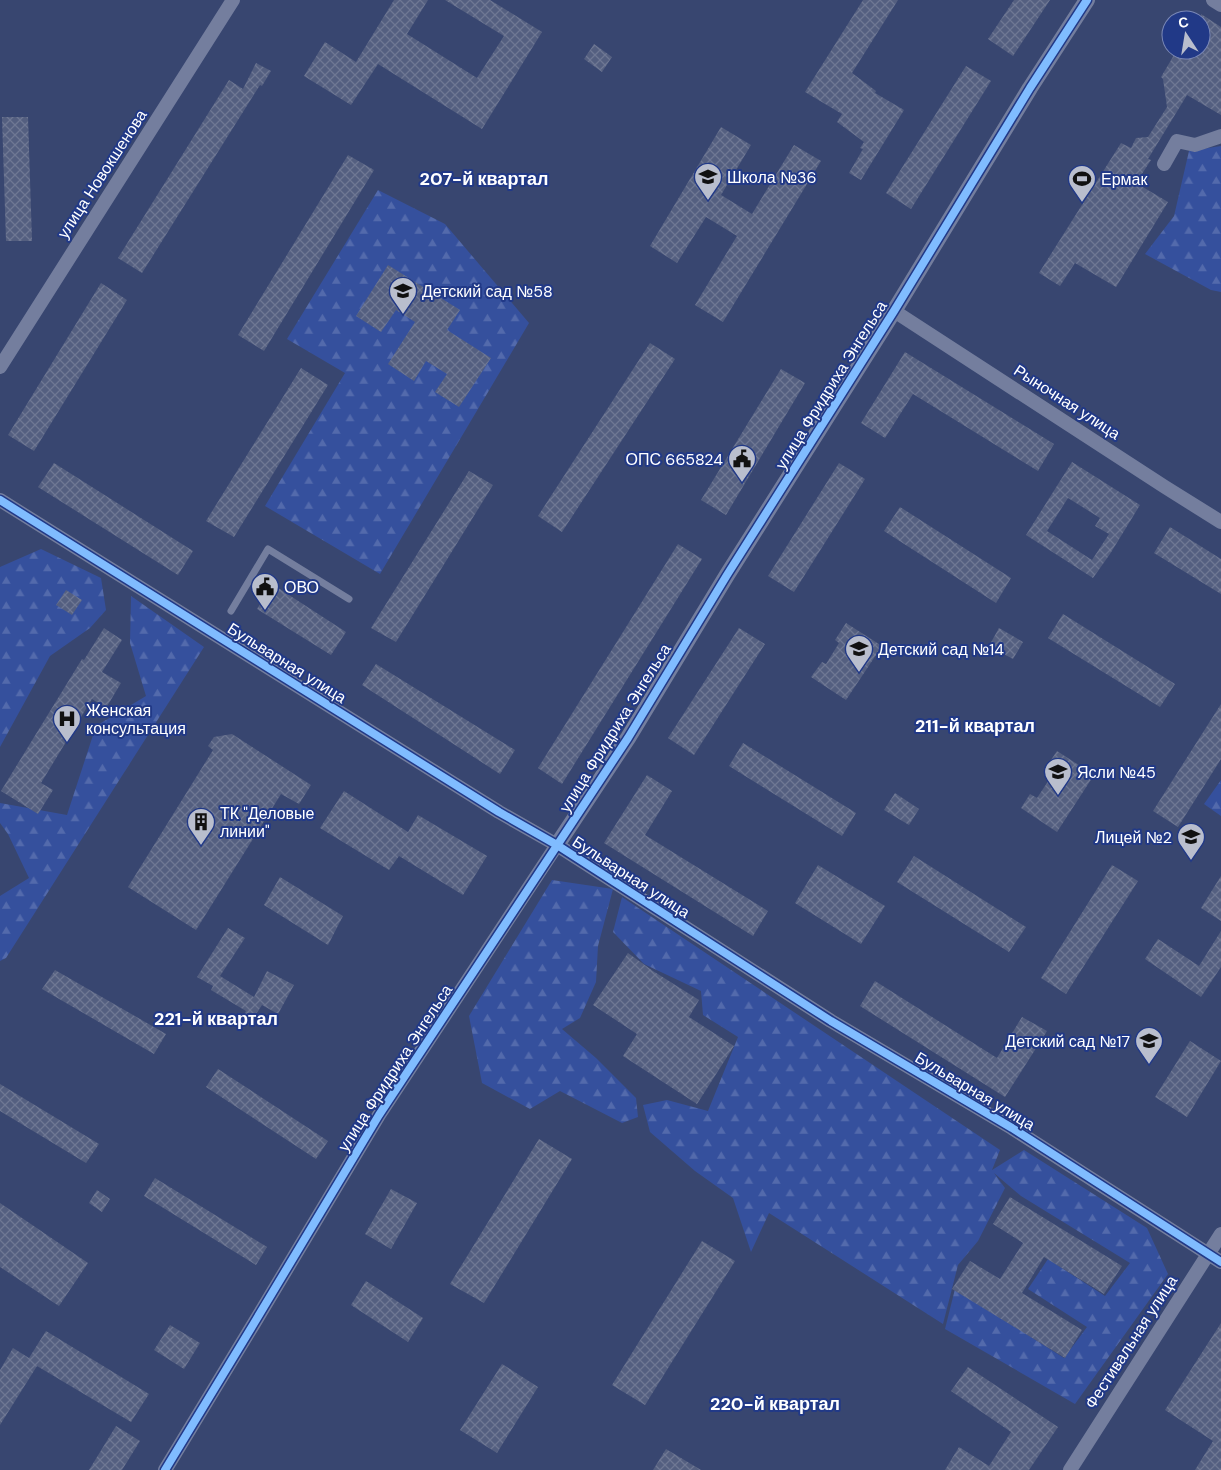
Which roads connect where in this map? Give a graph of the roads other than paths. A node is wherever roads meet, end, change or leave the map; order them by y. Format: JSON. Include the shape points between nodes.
{"nodes":[{"id":1,"x":233,"y":0,"type":"edge"},
{"id":2,"x":1087,"y":0,"type":"edge"},
{"id":3,"x":1213,"y":0,"type":"edge"},
{"id":4,"x":1221,"y":6,"type":"edge"},
{"id":5,"x":1221,"y":136,"type":"edge"},
{"id":6,"x":1164,"y":164,"type":"dead end"},
{"id":7,"x":894,"y":311,"type":"junction"},
{"id":8,"x":0,"y":367,"type":"edge"},
{"id":9,"x":0,"y":500,"type":"edge"},
{"id":10,"x":1221,"y":522,"type":"edge"},
{"id":11,"x":349,"y":599,"type":"dead end"},
{"id":12,"x":231,"y":610,"type":"dead end"},
{"id":13,"x":557,"y":845,"type":"junction"},
{"id":14,"x":1221,"y":1234,"type":"edge"},
{"id":15,"x":1208,"y":1254,"type":"junction"},
{"id":16,"x":1221,"y":1262,"type":"edge"},
{"id":17,"x":165,"y":1470,"type":"edge"},
{"id":18,"x":1070,"y":1470,"type":"edge"}],
"edges":[{"from":1,"to":8,"type":"street","name":"улица Новокшенова"},
{"from":2,"to":7,"type":"street","name":"улица Фридриха Энгельса"},
{"from":3,"to":4,"type":"street"},
{"from":5,"to":6,"type":"street","via":[[1195,145],[1177,141]]},
{"from":7,"to":10,"type":"street","name":"Рыночная улица"},
{"from":7,"to":13,"type":"street","name":"улица Фридриха Энгельса","via":[[628,738]]},
{"from":9,"to":13,"type":"street","name":"Бульварная улица"},
{"from":11,"to":12,"type":"lane","via":[[268,548]]},
{"from":13,"to":15,"type":"street","name":"Бульварная улица","via":[[831,1021],[1012,1128]]},
{"from":13,"to":17,"type":"street","name":"улица Фридриха Энгельса","via":[[379,1115]]},
{"from":14,"to":15,"type":"street","name":"Фестивальная улица"},
{"from":15,"to":16,"type":"street","name":"Бульварная улица"},
{"from":15,"to":18,"type":"street","name":"Фестивальная улица"}]}
